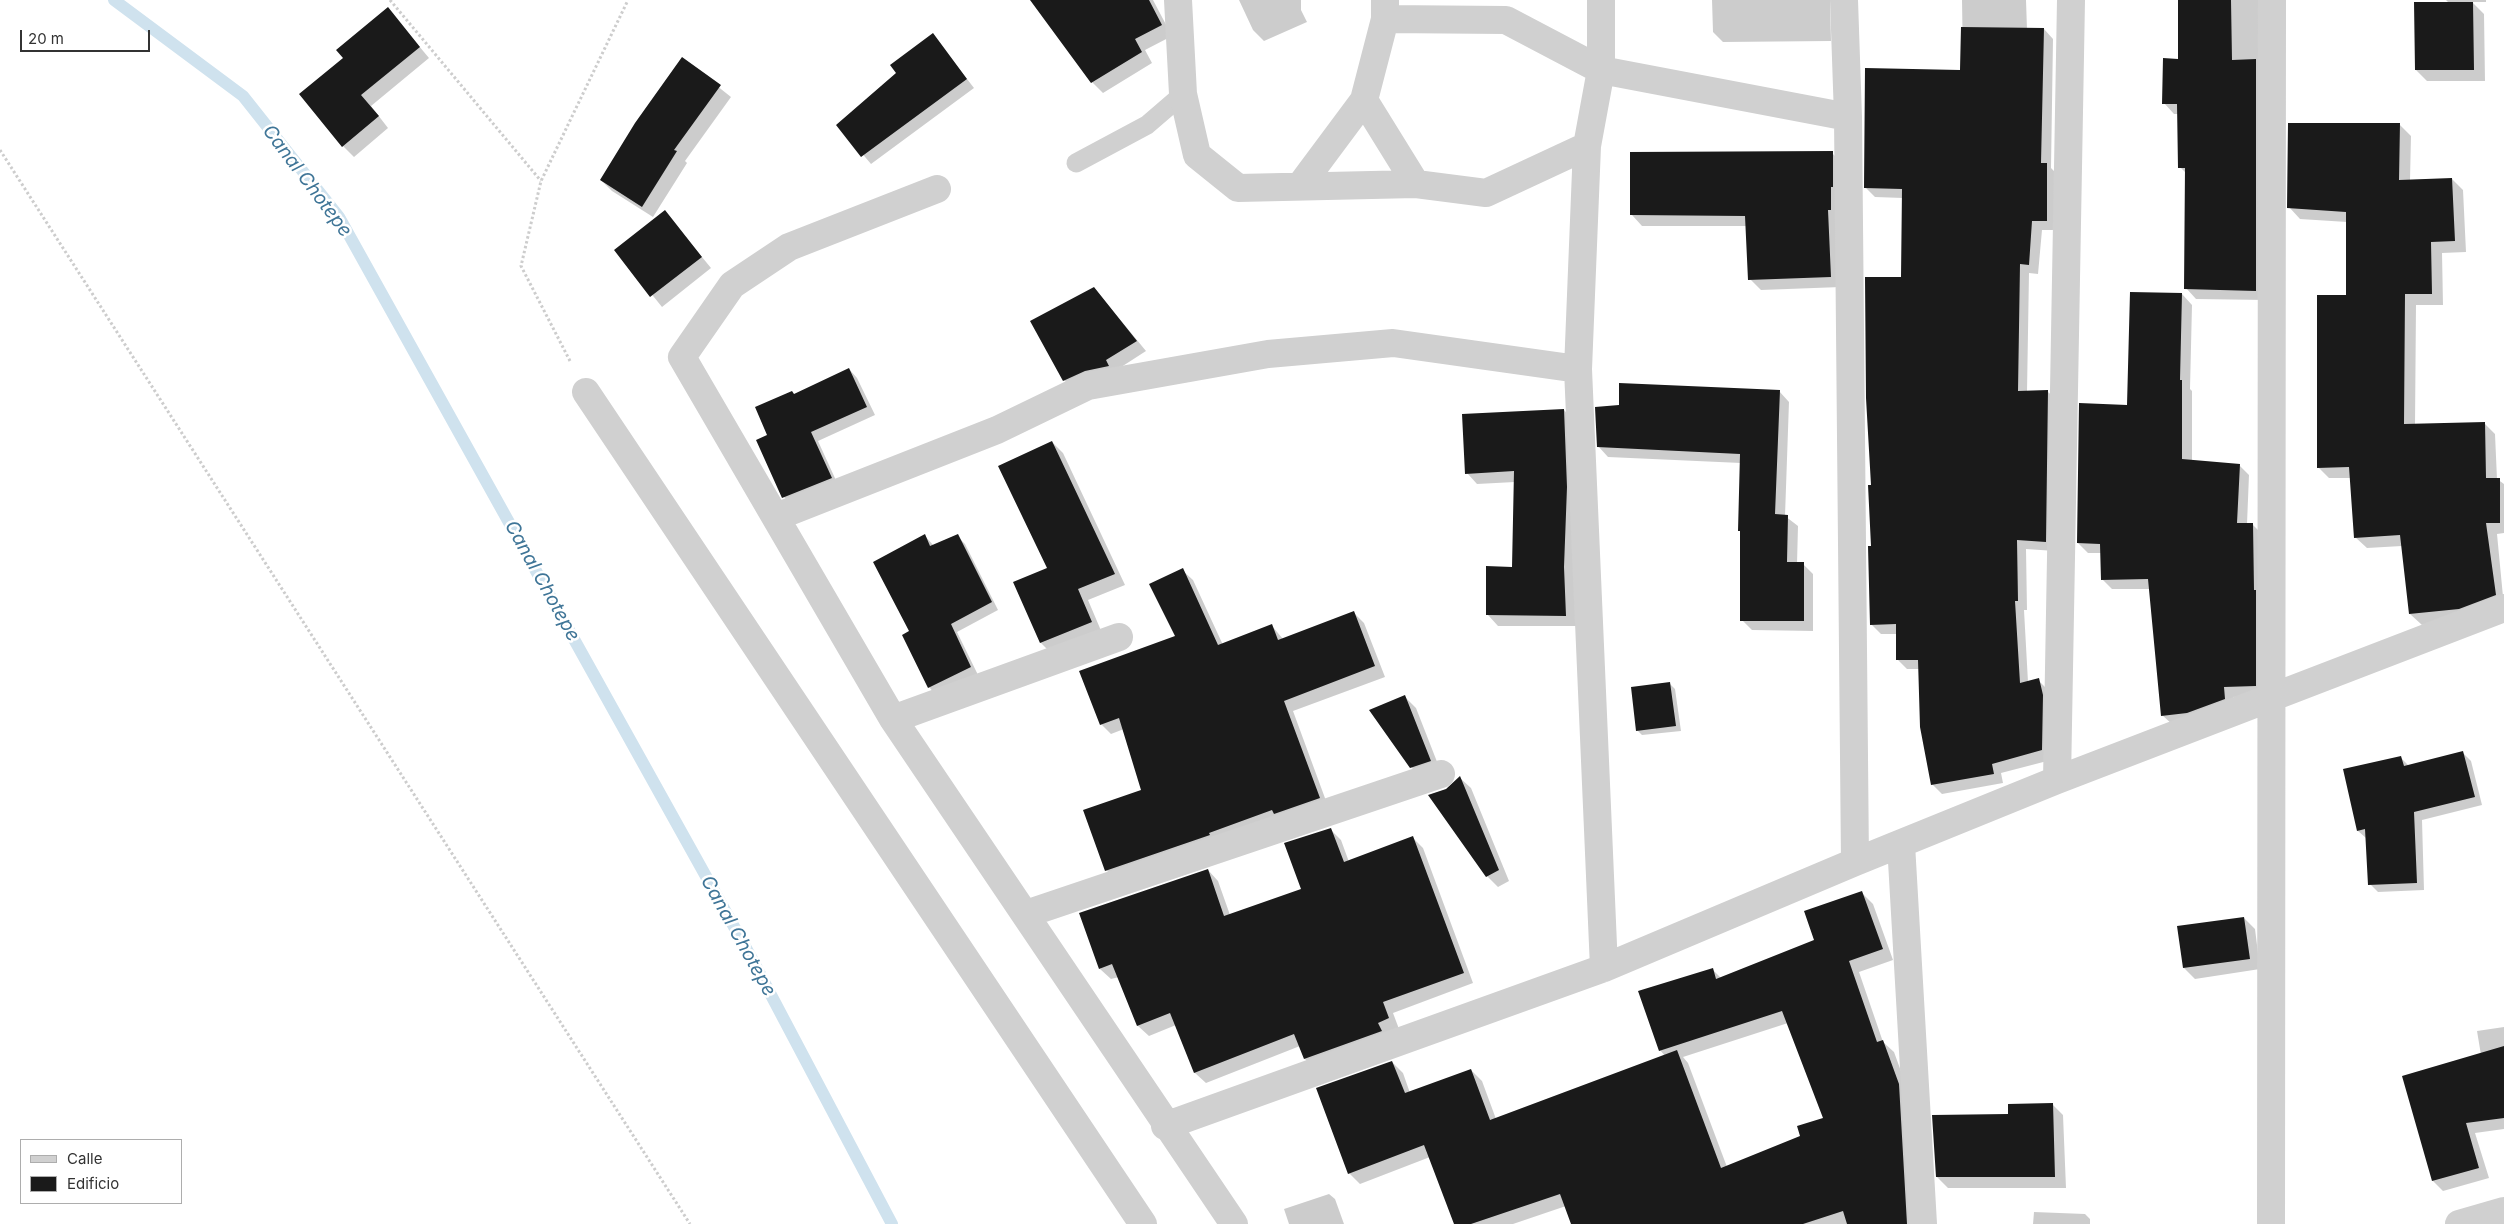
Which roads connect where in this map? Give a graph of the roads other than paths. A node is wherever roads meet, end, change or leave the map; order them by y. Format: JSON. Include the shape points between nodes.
{"nodes":[{"id":1,"x":1178,"y":0,"type":"edge"},
{"id":2,"x":1601,"y":0,"type":"edge"},
{"id":3,"x":1844,"y":0,"type":"edge"},
{"id":4,"x":2071,"y":0,"type":"edge"},
{"id":5,"x":2272,"y":0,"type":"edge"},
{"id":6,"x":1385,"y":10,"type":"edge"},
{"id":7,"x":1601,"y":70,"type":"junction"},
{"id":8,"x":1183,"y":94,"type":"junction"},
{"id":9,"x":1364,"y":100,"type":"junction"},
{"id":10,"x":1848,"y":117,"type":"junction"},
{"id":11,"x":1587,"y":146,"type":"junction"},
{"id":12,"x":1076,"y":163,"type":"dead end"},
{"id":13,"x":1416,"y":184,"type":"junction"},
{"id":14,"x":1300,"y":186,"type":"junction"},
{"id":15,"x":937,"y":189,"type":"dead end"},
{"id":16,"x":1578,"y":369,"type":"junction"},
{"id":17,"x":586,"y":392,"type":"road end"},
{"id":18,"x":776,"y":517,"type":"junction"},
{"id":19,"x":2504,"y":608,"type":"edge"},
{"id":20,"x":1119,"y":637,"type":"dead end"},
{"id":21,"x":2272,"y":698,"type":"junction"},
{"id":22,"x":893,"y":718,"type":"junction"},
{"id":23,"x":1441,"y":774,"type":"dead end"},
{"id":24,"x":2057,"y":780,"type":"junction"},
{"id":25,"x":1901,"y":844,"type":"junction"},
{"id":26,"x":1855,"y":862,"type":"junction"},
{"id":27,"x":1026,"y":914,"type":"junction"},
{"id":28,"x":1604,"y":968,"type":"junction"},
{"id":29,"x":1166,"y":1126,"type":"junction"},
{"id":30,"x":2504,"y":1211,"type":"edge"},
{"id":31,"x":1144,"y":1224,"type":"edge"},
{"id":32,"x":1234,"y":1224,"type":"edge"},
{"id":33,"x":1923,"y":1224,"type":"edge"},
{"id":34,"x":2271,"y":1224,"type":"edge"},
{"id":35,"x":2459,"y":1224,"type":"edge"}],
"edges":[{"from":1,"to":8,"type":"street"},
{"from":2,"to":7,"type":"street"},
{"from":3,"to":10,"type":"street"},
{"from":4,"to":24,"type":"street"},
{"from":5,"to":21,"type":"street"},
{"from":6,"to":7,"type":"street","via":[[1506,20]]},
{"from":6,"to":9,"type":"street"},
{"from":7,"to":10,"type":"street"},
{"from":7,"to":11,"type":"street"},
{"from":8,"to":12,"type":"lane","via":[[1147,125]]},
{"from":8,"to":14,"type":"street","via":[[1197,155],[1238,188]]},
{"from":9,"to":13,"type":"street"},
{"from":9,"to":14,"type":"street"},
{"from":10,"to":26,"type":"street"},
{"from":11,"to":13,"type":"street","via":[[1486,193]]},
{"from":11,"to":16,"type":"street"},
{"from":13,"to":14,"type":"street"},
{"from":15,"to":18,"type":"street","via":[[789,247],[732,286],[682,357]]},
{"from":16,"to":18,"type":"street","via":[[1393,343],[1268,354],[1088,386],[997,430]]},
{"from":16,"to":28,"type":"street"},
{"from":17,"to":31,"type":"street"},
{"from":18,"to":22,"type":"street"},
{"from":19,"to":21,"type":"street"},
{"from":20,"to":22,"type":"street"},
{"from":21,"to":24,"type":"street"},
{"from":21,"to":34,"type":"street"},
{"from":22,"to":27,"type":"street"},
{"from":23,"to":27,"type":"street"},
{"from":24,"to":25,"type":"street"},
{"from":25,"to":26,"type":"street"},
{"from":25,"to":33,"type":"street"},
{"from":26,"to":28,"type":"street"},
{"from":27,"to":29,"type":"street"},
{"from":28,"to":29,"type":"street"},
{"from":29,"to":32,"type":"street"},
{"from":30,"to":35,"type":"street"}]}
